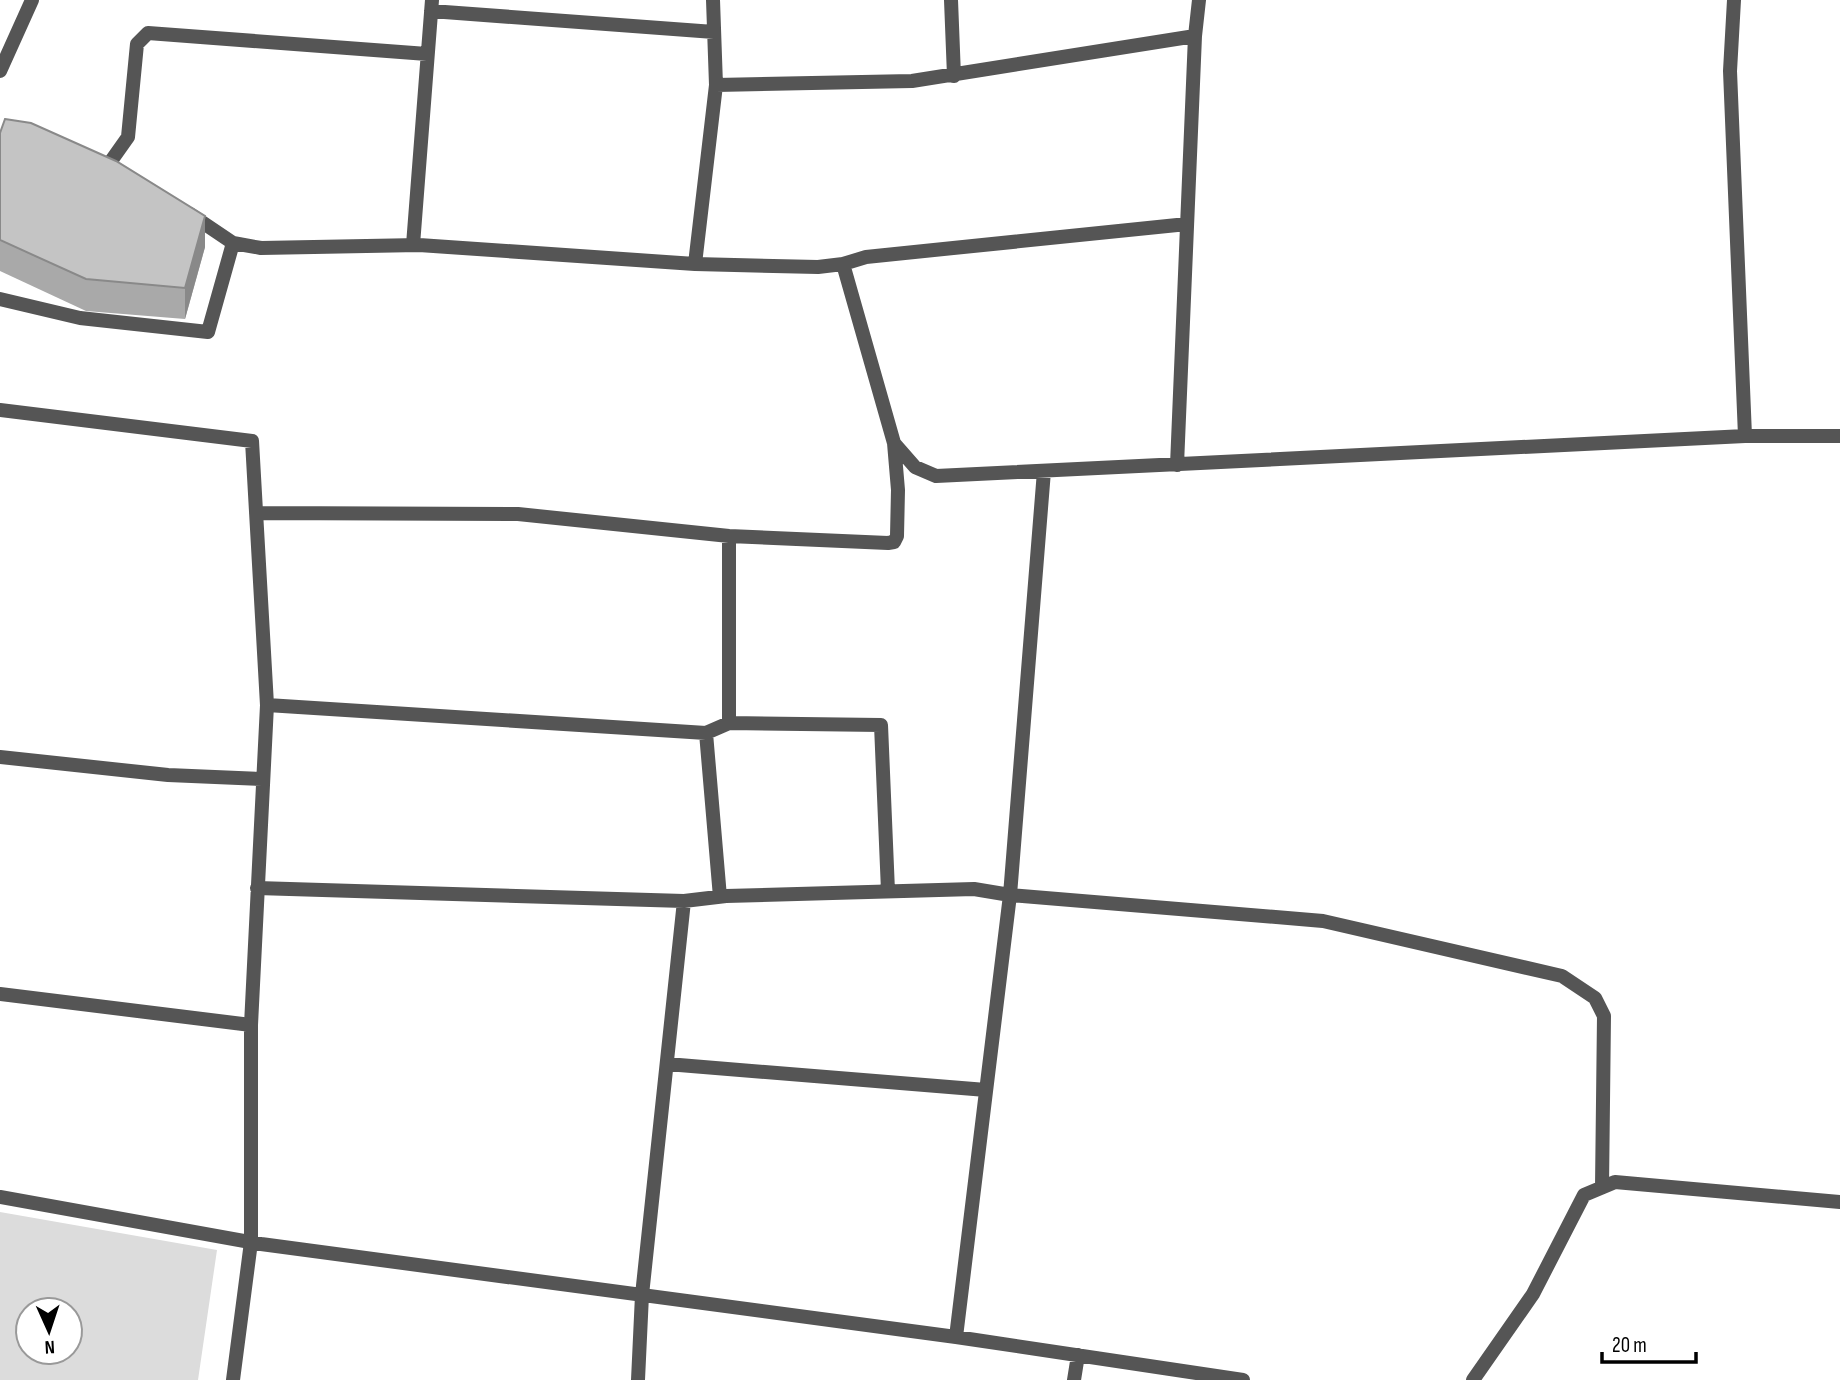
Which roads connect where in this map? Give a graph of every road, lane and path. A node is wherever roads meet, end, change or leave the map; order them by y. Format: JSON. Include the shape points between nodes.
{"nodes":[{"id":1,"x":32,"y":0,"type":"edge"},
{"id":2,"x":713,"y":0,"type":"edge"},
{"id":3,"x":951,"y":0,"type":"edge"},
{"id":4,"x":1199,"y":0,"type":"edge"},
{"id":5,"x":1734,"y":0,"type":"edge"},
{"id":6,"x":432,"y":6,"type":"edge"},
{"id":7,"x":714,"y":32,"type":"junction"},
{"id":8,"x":1195,"y":36,"type":"junction"},
{"id":9,"x":427,"y":54,"type":"junction"},
{"id":10,"x":0,"y":71,"type":"edge"},
{"id":11,"x":954,"y":76,"type":"junction"},
{"id":12,"x":716,"y":85,"type":"junction"},
{"id":13,"x":98,"y":152,"type":"edge"},
{"id":14,"x":177,"y":206,"type":"edge"},
{"id":15,"x":1187,"y":224,"type":"junction"},
{"id":16,"x":233,"y":243,"type":"junction"},
{"id":17,"x":413,"y":245,"type":"junction"},
{"id":18,"x":695,"y":264,"type":"junction"},
{"id":19,"x":843,"y":264,"type":"junction"},
{"id":20,"x":0,"y":299,"type":"edge"},
{"id":21,"x":0,"y":410,"type":"edge"},
{"id":22,"x":1745,"y":436,"type":"junction"},
{"id":23,"x":1840,"y":436,"type":"edge"},
{"id":24,"x":894,"y":443,"type":"junction"},
{"id":25,"x":1177,"y":465,"type":"junction"},
{"id":26,"x":1044,"y":471,"type":"junction"},
{"id":27,"x":256,"y":513,"type":"junction"},
{"id":28,"x":729,"y":536,"type":"junction"},
{"id":29,"x":267,"y":705,"type":"junction"},
{"id":30,"x":729,"y":723,"type":"junction"},
{"id":31,"x":706,"y":733,"type":"junction"},
{"id":32,"x":0,"y":757,"type":"edge"},
{"id":33,"x":262,"y":779,"type":"junction"},
{"id":34,"x":257,"y":888,"type":"junction"},
{"id":35,"x":888,"y":891,"type":"junction"},
{"id":36,"x":1010,"y":895,"type":"junction"},
{"id":37,"x":720,"y":897,"type":"junction"},
{"id":38,"x":684,"y":901,"type":"junction"},
{"id":39,"x":0,"y":994,"type":"edge"},
{"id":40,"x":251,"y":1025,"type":"junction"},
{"id":41,"x":667,"y":1064,"type":"junction"},
{"id":42,"x":986,"y":1090,"type":"junction"},
{"id":43,"x":1602,"y":1187,"type":"junction"},
{"id":44,"x":0,"y":1197,"type":"edge"},
{"id":45,"x":1840,"y":1202,"type":"edge"},
{"id":46,"x":251,"y":1242,"type":"junction"},
{"id":47,"x":642,"y":1295,"type":"junction"},
{"id":48,"x":956,"y":1337,"type":"junction"},
{"id":49,"x":1078,"y":1355,"type":"junction"},
{"id":50,"x":233,"y":1380,"type":"edge"},
{"id":51,"x":638,"y":1380,"type":"edge"},
{"id":52,"x":1074,"y":1380,"type":"edge"},
{"id":53,"x":1243,"y":1380,"type":"edge"},
{"id":54,"x":1474,"y":1380,"type":"edge"}],
"edges":[{"from":1,"to":10,"type":"street"},
{"from":2,"to":7,"type":"street"},
{"from":3,"to":11,"type":"street"},
{"from":4,"to":8,"type":"street"},
{"from":5,"to":22,"type":"street","via":[[1730,71]]},
{"from":6,"to":7,"type":"street"},
{"from":6,"to":9,"type":"street"},
{"from":7,"to":12,"type":"street"},
{"from":8,"to":11,"type":"street"},
{"from":8,"to":15,"type":"street"},
{"from":9,"to":13,"type":"street","via":[[148,33],[137,44],[128,137],[116,165]]},
{"from":9,"to":17,"type":"street"},
{"from":11,"to":12,"type":"street"},
{"from":12,"to":18,"type":"street"},
{"from":14,"to":16,"type":"street"},
{"from":15,"to":19,"type":"street","via":[[866,257]]},
{"from":15,"to":25,"type":"street"},
{"from":16,"to":17,"type":"street","via":[[261,248]]},
{"from":16,"to":20,"type":"street","via":[[208,332],[80,318]]},
{"from":17,"to":18,"type":"street"},
{"from":18,"to":19,"type":"street"},
{"from":19,"to":24,"type":"street"},
{"from":21,"to":27,"type":"street","via":[[252,440]]},
{"from":22,"to":23,"type":"street"},
{"from":22,"to":25,"type":"street"},
{"from":24,"to":26,"type":"street","via":[[915,467],[936,476]]},
{"from":24,"to":28,"type":"street","via":[[898,513],[894,542]]},
{"from":25,"to":26,"type":"street"},
{"from":26,"to":36,"type":"street"},
{"from":27,"to":28,"type":"street","via":[[518,514]]},
{"from":27,"to":29,"type":"street"},
{"from":28,"to":30,"type":"street"},
{"from":29,"to":31,"type":"street"},
{"from":29,"to":33,"type":"street"},
{"from":30,"to":31,"type":"street"},
{"from":30,"to":35,"type":"street","via":[[881,725]]},
{"from":31,"to":37,"type":"street"},
{"from":32,"to":33,"type":"street","via":[[168,775]]},
{"from":33,"to":34,"type":"street"},
{"from":34,"to":38,"type":"street"},
{"from":34,"to":40,"type":"street"},
{"from":35,"to":36,"type":"street","via":[[974,888]]},
{"from":35,"to":37,"type":"street"},
{"from":36,"to":42,"type":"street"},
{"from":36,"to":43,"type":"street","via":[[1323,921],[1562,976],[1595,998],[1604,1016]]},
{"from":37,"to":38,"type":"street"},
{"from":38,"to":41,"type":"street"},
{"from":39,"to":40,"type":"street"},
{"from":40,"to":46,"type":"street"},
{"from":41,"to":42,"type":"street"},
{"from":41,"to":47,"type":"street"},
{"from":42,"to":48,"type":"street"},
{"from":43,"to":45,"type":"street","via":[[1615,1182]]},
{"from":43,"to":54,"type":"street","via":[[1584,1195],[1533,1294]]},
{"from":44,"to":46,"type":"street"},
{"from":46,"to":47,"type":"street"},
{"from":46,"to":50,"type":"street"},
{"from":47,"to":48,"type":"street"},
{"from":47,"to":51,"type":"street"},
{"from":48,"to":49,"type":"street"},
{"from":49,"to":52,"type":"street"},
{"from":49,"to":53,"type":"street"}]}
